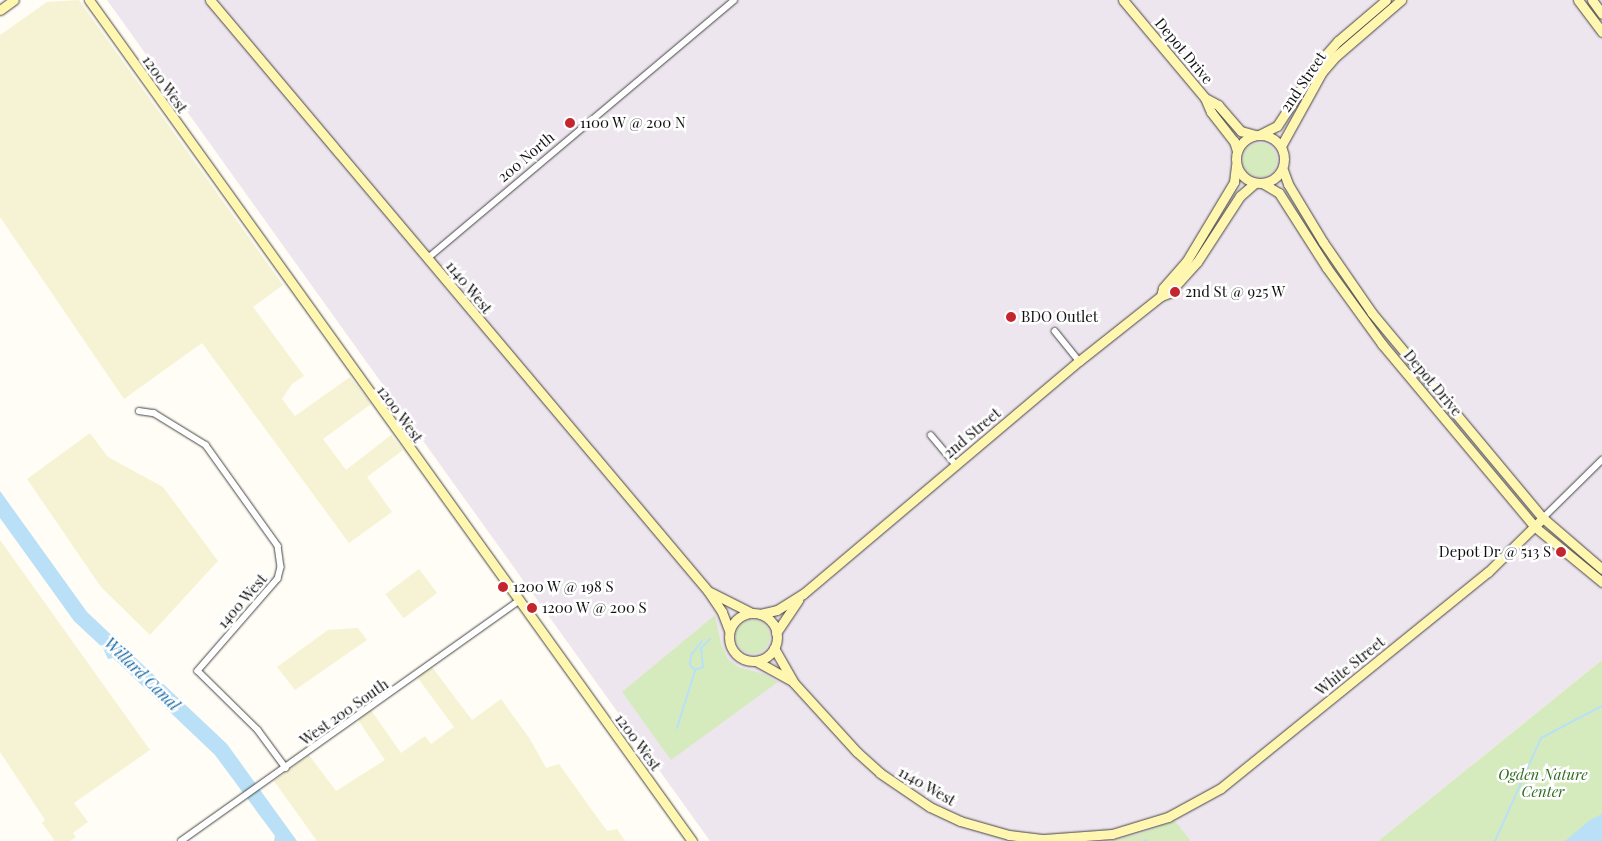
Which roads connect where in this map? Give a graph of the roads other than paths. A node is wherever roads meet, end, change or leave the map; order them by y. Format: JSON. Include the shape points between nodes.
{"nodes":[{"id":1,"x":14,"y":0,"type":"edge"},
{"id":2,"x":89,"y":0,"type":"edge"},
{"id":3,"x":210,"y":0,"type":"edge"},
{"id":4,"x":734,"y":0,"type":"edge"},
{"id":5,"x":1123,"y":0,"type":"edge"},
{"id":6,"x":1386,"y":0,"type":"edge"},
{"id":7,"x":1401,"y":0,"type":"edge"},
{"id":8,"x":1578,"y":0,"type":"edge"},
{"id":9,"x":1592,"y":0,"type":"edge"},
{"id":10,"x":0,"y":10,"type":"edge"},
{"id":11,"x":1602,"y":14,"type":"edge"},
{"id":12,"x":1602,"y":32,"type":"edge"},
{"id":13,"x":1205,"y":98,"type":"junction"},
{"id":14,"x":1258,"y":135,"type":"junction"},
{"id":15,"x":1281,"y":146,"type":"junction"},
{"id":16,"x":1237,"y":152,"type":"junction"},
{"id":17,"x":1236,"y":165,"type":"junction"},
{"id":18,"x":1283,"y":170,"type":"junction"},
{"id":19,"x":1260,"y":184,"type":"junction"},
{"id":20,"x":428,"y":258,"type":"junction"},
{"id":21,"x":1160,"y":296,"type":"junction"},
{"id":22,"x":1055,"y":331,"type":"dead end"},
{"id":23,"x":1079,"y":361,"type":"junction"},
{"id":24,"x":139,"y":411,"type":"dead end"},
{"id":25,"x":931,"y":435,"type":"dead end"},
{"id":26,"x":1602,"y":460,"type":"edge"},
{"id":27,"x":956,"y":464,"type":"junction"},
{"id":28,"x":1543,"y":518,"type":"junction"},
{"id":29,"x":1535,"y":527,"type":"junction"},
{"id":30,"x":1602,"y":569,"type":"edge"},
{"id":31,"x":1602,"y":582,"type":"edge"},
{"id":32,"x":708,"y":591,"type":"junction"},
{"id":33,"x":803,"y":594,"type":"junction"},
{"id":34,"x":519,"y":601,"type":"junction"},
{"id":35,"x":750,"y":612,"type":"junction"},
{"id":36,"x":760,"y":614,"type":"junction"},
{"id":37,"x":729,"y":630,"type":"junction"},
{"id":38,"x":776,"y":633,"type":"junction"},
{"id":39,"x":774,"y":648,"type":"junction"},
{"id":40,"x":755,"y":661,"type":"junction"},
{"id":41,"x":794,"y":683,"type":"junction"},
{"id":42,"x":286,"y":768,"type":"junction"},
{"id":43,"x":1083,"y":838,"type":"joint"},
{"id":44,"x":181,"y":841,"type":"edge"},
{"id":45,"x":692,"y":841,"type":"edge"}],
"edges":[{"from":1,"to":10,"type":"street"},
{"from":2,"to":34,"type":"street","name":"1200 West"},
{"from":3,"to":20,"type":"street","name":"1140 West"},
{"from":4,"to":20,"type":"street","name":"200 North"},
{"from":5,"to":13,"type":"street","name":"Depot Drive"},
{"from":6,"to":14,"type":"street","name":"2nd Street","via":[[1338,41],[1316,66],[1277,126]]},
{"from":7,"to":15,"type":"street","name":"2nd Street","via":[[1322,72]]},
{"from":8,"to":12,"type":"street"},
{"from":9,"to":11,"type":"street"},
{"from":13,"to":14,"type":"street","name":"Depot Drive","via":[[1218,105],[1241,131]]},
{"from":13,"to":16,"type":"street","name":"Depot Drive","via":[[1234,141]]},
{"from":14,"to":15,"type":"street","via":[[1275,140]]},
{"from":14,"to":16,"type":"street","via":[[1244,141]]},
{"from":15,"to":18,"type":"street","via":[[1285,159]]},
{"from":16,"to":17,"type":"street"},
{"from":17,"to":19,"type":"street","via":[[1246,179]]},
{"from":17,"to":21,"type":"street","name":"2nd Street","via":[[1234,182],[1186,262]]},
{"from":18,"to":19,"type":"street","via":[[1274,180]]},
{"from":18,"to":28,"type":"street","name":"Depot Drive","via":[[1323,242],[1372,313]]},
{"from":19,"to":21,"type":"street","name":"2nd Street","via":[[1240,196],[1197,262],[1169,293]]},
{"from":19,"to":29,"type":"street","name":"Depot Drive","via":[[1279,193],[1382,344]]},
{"from":20,"to":32,"type":"street","name":"1140 West"},
{"from":21,"to":23,"type":"street","name":"2nd Street"},
{"from":22,"to":23,"type":"street"},
{"from":23,"to":27,"type":"street","name":"2nd Street"},
{"from":24,"to":42,"type":"street","name":"1400 West","via":[[154,413],[206,445],[278,546],[281,567],[278,579],[198,671],[258,730]]},
{"from":25,"to":27,"type":"street"},
{"from":26,"to":28,"type":"street","name":"White Street"},
{"from":27,"to":33,"type":"street","name":"2nd Street"},
{"from":28,"to":29,"type":"street","name":"White Street"},
{"from":28,"to":30,"type":"street","name":"Depot Drive"},
{"from":29,"to":31,"type":"street","name":"Depot Drive"},
{"from":29,"to":43,"type":"street","name":"White Street","via":[[1488,572],[1221,788],[1168,817],[1112,834]]},
{"from":32,"to":35,"type":"street","name":"1140 West"},
{"from":32,"to":37,"type":"street","name":"1140 West"},
{"from":33,"to":36,"type":"street","name":"2nd Street","via":[[777,610]]},
{"from":33,"to":38,"type":"street","name":"2nd Street"},
{"from":34,"to":42,"type":"street","name":"West 200 South"},
{"from":34,"to":45,"type":"street","name":"1200 West"},
{"from":35,"to":36,"type":"street"},
{"from":35,"to":37,"type":"street","via":[[737,618]]},
{"from":36,"to":38,"type":"street","via":[[772,622]]},
{"from":37,"to":40,"type":"street","via":[[734,652]]},
{"from":38,"to":39,"type":"street"},
{"from":39,"to":40,"type":"street","via":[[763,659]]},
{"from":39,"to":41,"type":"street","name":"1140 West"},
{"from":40,"to":41,"type":"street","name":"1140 West"},
{"from":41,"to":43,"type":"street","name":"1140 West","via":[[880,773],[930,807],[968,823],[1009,834],[1044,839]]},
{"from":42,"to":44,"type":"street","name":"West 200 South"}]}
